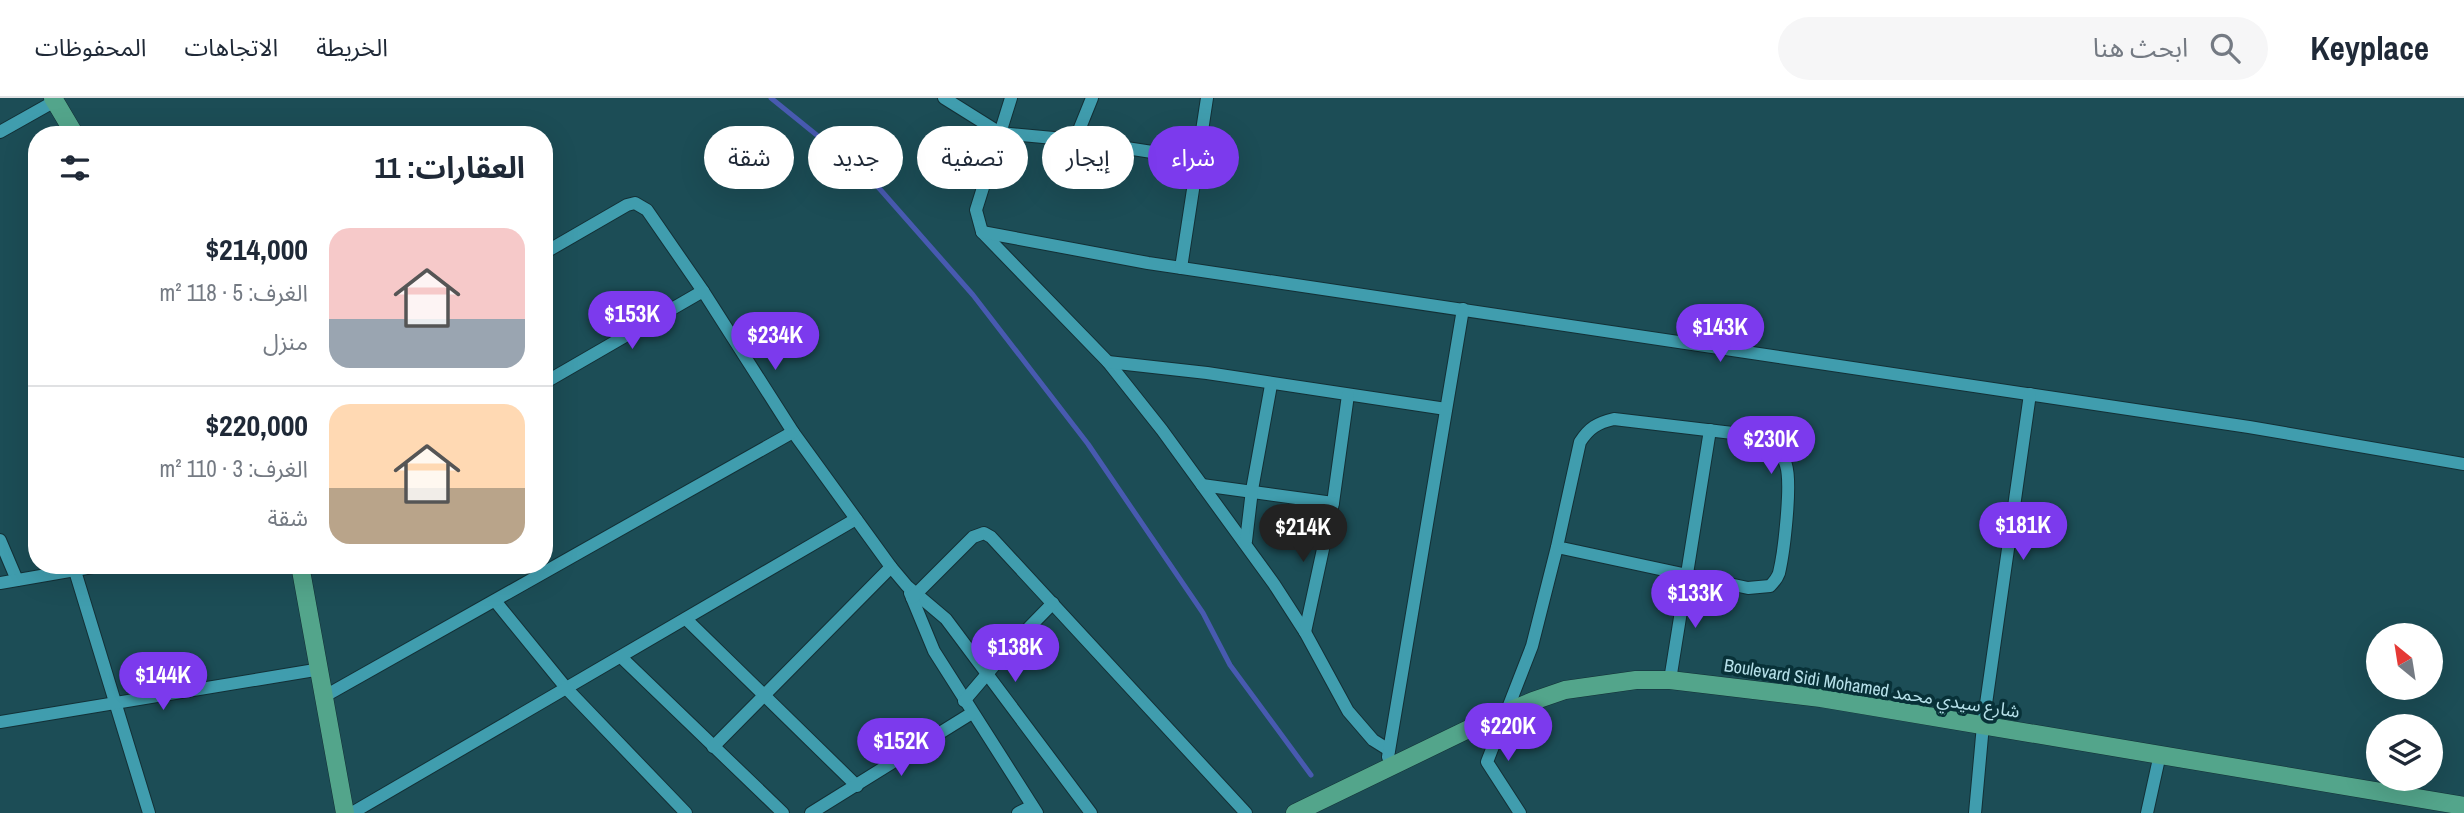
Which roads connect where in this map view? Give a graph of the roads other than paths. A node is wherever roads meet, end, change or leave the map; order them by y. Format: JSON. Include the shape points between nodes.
{"nodes":[{"id":1,"x":944,"y":98,"type":"edge"},
{"id":2,"x":1011,"y":98,"type":"edge"},
{"id":3,"x":1092,"y":98,"type":"edge"},
{"id":4,"x":1207,"y":98,"type":"edge"},
{"id":5,"x":54,"y":99,"type":"edge"},
{"id":6,"x":70,"y":126,"type":"edge"},
{"id":7,"x":989,"y":126,"type":"edge"},
{"id":8,"x":1002,"y":126,"type":"edge"},
{"id":9,"x":1080,"y":126,"type":"edge"},
{"id":10,"x":1203,"y":126,"type":"edge"},
{"id":11,"x":0,"y":132,"type":"edge"},
{"id":12,"x":982,"y":189,"type":"edge"},
{"id":13,"x":1193,"y":189,"type":"edge"},
{"id":14,"x":982,"y":233,"type":"junction"},
{"id":15,"x":553,"y":248,"type":"edge"},
{"id":16,"x":1181,"y":268,"type":"junction"},
{"id":17,"x":703,"y":291,"type":"junction"},
{"id":18,"x":1463,"y":309,"type":"junction"},
{"id":19,"x":1108,"y":362,"type":"junction"},
{"id":20,"x":553,"y":378,"type":"edge"},
{"id":21,"x":1271,"y":385,"type":"junction"},
{"id":22,"x":2030,"y":394,"type":"junction"},
{"id":23,"x":1348,"y":396,"type":"junction"},
{"id":24,"x":1446,"y":409,"type":"junction"},
{"id":25,"x":1710,"y":430,"type":"junction"},
{"id":26,"x":793,"y":432,"type":"junction"},
{"id":27,"x":2464,"y":464,"type":"edge"},
{"id":28,"x":1202,"y":485,"type":"junction"},
{"id":29,"x":1252,"y":491,"type":"junction"},
{"id":30,"x":1333,"y":503,"type":"junction"},
{"id":31,"x":856,"y":519,"type":"junction"},
{"id":32,"x":0,"y":540,"type":"edge"},
{"id":33,"x":1246,"y":541,"type":"junction"},
{"id":34,"x":1558,"y":547,"type":"junction"},
{"id":35,"x":891,"y":566,"type":"junction"},
{"id":36,"x":553,"y":569,"type":"edge"},
{"id":37,"x":56,"y":574,"type":"edge"},
{"id":38,"x":76,"y":574,"type":"edge"},
{"id":39,"x":302,"y":574,"type":"edge"},
{"id":40,"x":545,"y":574,"type":"edge"},
{"id":41,"x":1687,"y":574,"type":"junction"},
{"id":42,"x":17,"y":580,"type":"junction"},
{"id":43,"x":0,"y":583,"type":"edge"},
{"id":44,"x":912,"y":592,"type":"junction"},
{"id":45,"x":496,"y":602,"type":"junction"},
{"id":46,"x":1053,"y":603,"type":"junction"},
{"id":47,"x":687,"y":620,"type":"junction"},
{"id":48,"x":1306,"y":632,"type":"junction"},
{"id":49,"x":621,"y":657,"type":"junction"},
{"id":50,"x":321,"y":669,"type":"junction"},
{"id":51,"x":987,"y":673,"type":"junction"},
{"id":52,"x":1670,"y":680,"type":"junction"},
{"id":53,"x":567,"y":689,"type":"junction"},
{"id":54,"x":325,"y":696,"type":"junction"},
{"id":55,"x":766,"y":696,"type":"junction"},
{"id":56,"x":964,"y":701,"type":"junction"},
{"id":57,"x":116,"y":703,"type":"junction"},
{"id":58,"x":1507,"y":712,"type":"junction"},
{"id":59,"x":972,"y":713,"type":"junction"},
{"id":60,"x":0,"y":722,"type":"edge"},
{"id":61,"x":1983,"y":725,"type":"junction"},
{"id":62,"x":713,"y":747,"type":"junction"},
{"id":63,"x":1389,"y":750,"type":"junction"},
{"id":64,"x":2161,"y":754,"type":"junction"},
{"id":65,"x":1387,"y":769,"type":"junction"},
{"id":66,"x":857,"y":786,"type":"junction"},
{"id":67,"x":2464,"y":807,"type":"edge"},
{"id":68,"x":1034,"y":809,"type":"edge"},
{"id":69,"x":149,"y":813,"type":"edge"},
{"id":70,"x":345,"y":813,"type":"edge"},
{"id":71,"x":352,"y":813,"type":"edge"},
{"id":72,"x":686,"y":813,"type":"edge"},
{"id":73,"x":783,"y":813,"type":"edge"},
{"id":74,"x":811,"y":813,"type":"edge"},
{"id":75,"x":1018,"y":813,"type":"edge"},
{"id":76,"x":1091,"y":813,"type":"edge"},
{"id":77,"x":1246,"y":813,"type":"edge"},
{"id":78,"x":1295,"y":813,"type":"edge"},
{"id":79,"x":1520,"y":813,"type":"edge"},
{"id":80,"x":1975,"y":813,"type":"edge"},
{"id":81,"x":2147,"y":813,"type":"edge"}],
"edges":[{"from":1,"to":7,"type":"street"},
{"from":2,"to":8,"type":"street"},
{"from":3,"to":9,"type":"street"},
{"from":4,"to":10,"type":"street"},
{"from":5,"to":6,"type":"main road"},
{"from":5,"to":11,"type":"street"},
{"from":12,"to":14,"type":"street","via":[[975,210]]},
{"from":13,"to":16,"type":"street"},
{"from":14,"to":16,"type":"street"},
{"from":14,"to":19,"type":"street"},
{"from":15,"to":17,"type":"street","via":[[635,203],[641,204]]},
{"from":16,"to":18,"type":"street"},
{"from":17,"to":20,"type":"street"},
{"from":17,"to":26,"type":"street"},
{"from":18,"to":22,"type":"street"},
{"from":18,"to":24,"type":"street"},
{"from":19,"to":21,"type":"street"},
{"from":19,"to":28,"type":"street"},
{"from":21,"to":23,"type":"street"},
{"from":21,"to":29,"type":"street"},
{"from":22,"to":27,"type":"street"},
{"from":22,"to":61,"type":"street"},
{"from":23,"to":24,"type":"street"},
{"from":23,"to":30,"type":"street"},
{"from":24,"to":63,"type":"street"},
{"from":25,"to":34,"type":"street","via":[[1614,419],[1598,423],[1580,442]]},
{"from":25,"to":41,"type":"street"},
{"from":25,"to":41,"type":"street","via":[[1768,438],[1786,463],[1787,512],[1779,574],[1764,587]]},
{"from":26,"to":31,"type":"street"},
{"from":26,"to":36,"type":"street"},
{"from":28,"to":29,"type":"street"},
{"from":28,"to":33,"type":"street"},
{"from":29,"to":30,"type":"street"},
{"from":29,"to":33,"type":"street"},
{"from":30,"to":48,"type":"street"},
{"from":31,"to":35,"type":"street"},
{"from":31,"to":47,"type":"street"},
{"from":32,"to":42,"type":"street"},
{"from":33,"to":48,"type":"street"},
{"from":34,"to":41,"type":"street"},
{"from":34,"to":58,"type":"street","via":[[1532,646]]},
{"from":35,"to":44,"type":"street"},
{"from":35,"to":55,"type":"street"},
{"from":37,"to":42,"type":"street"},
{"from":38,"to":57,"type":"street"},
{"from":39,"to":50,"type":"main road"},
{"from":40,"to":45,"type":"street"},
{"from":41,"to":52,"type":"street"},
{"from":42,"to":43,"type":"street"},
{"from":44,"to":46,"type":"street","via":[[973,537],[984,533]]},
{"from":44,"to":51,"type":"street","via":[[939,610]]},
{"from":44,"to":56,"type":"street","via":[[924,633]]},
{"from":45,"to":53,"type":"street"},
{"from":45,"to":54,"type":"street"},
{"from":46,"to":51,"type":"street"},
{"from":46,"to":77,"type":"street"},
{"from":47,"to":49,"type":"street"},
{"from":47,"to":55,"type":"street"},
{"from":48,"to":63,"type":"street","via":[[1348,711],[1373,740]]},
{"from":49,"to":53,"type":"street"},
{"from":49,"to":62,"type":"street"},
{"from":50,"to":54,"type":"main road"},
{"from":50,"to":57,"type":"street"},
{"from":51,"to":56,"type":"street"},
{"from":51,"to":76,"type":"street"},
{"from":52,"to":58,"type":"main road","name":"Boulevard Sidi Mohamed شارع سيدي محمد","via":[[1602,682],[1565,690]]},
{"from":52,"to":61,"type":"main road","name":"Boulevard Sidi Mohamed شارع سيدي محمد","via":[[1821,698]]},
{"from":53,"to":71,"type":"street"},
{"from":53,"to":72,"type":"street"},
{"from":54,"to":70,"type":"main road"},
{"from":55,"to":62,"type":"street"},
{"from":55,"to":66,"type":"street"},
{"from":56,"to":59,"type":"street"},
{"from":57,"to":60,"type":"street"},
{"from":57,"to":69,"type":"street"},
{"from":58,"to":65,"type":"main road","name":"Boulevard Sidi Mohamed شارع سيدي محمد"},
{"from":58,"to":79,"type":"street","via":[[1488,762]]},
{"from":59,"to":66,"type":"street"},
{"from":59,"to":68,"type":"street"},
{"from":61,"to":64,"type":"main road","name":"Boulevard Sidi Mohamed شارع سيدي محمد"},
{"from":61,"to":80,"type":"street"},
{"from":62,"to":73,"type":"street"},
{"from":63,"to":65,"type":"street"},
{"from":64,"to":67,"type":"main road","name":"Boulevard Sidi Mohamed شارع سيدي محمد"},
{"from":64,"to":81,"type":"street"},
{"from":65,"to":78,"type":"main road","name":"Boulevard Sidi Mohamed شارع سيدي محمد"},
{"from":66,"to":74,"type":"street"},
{"from":68,"to":75,"type":"street"}]}
